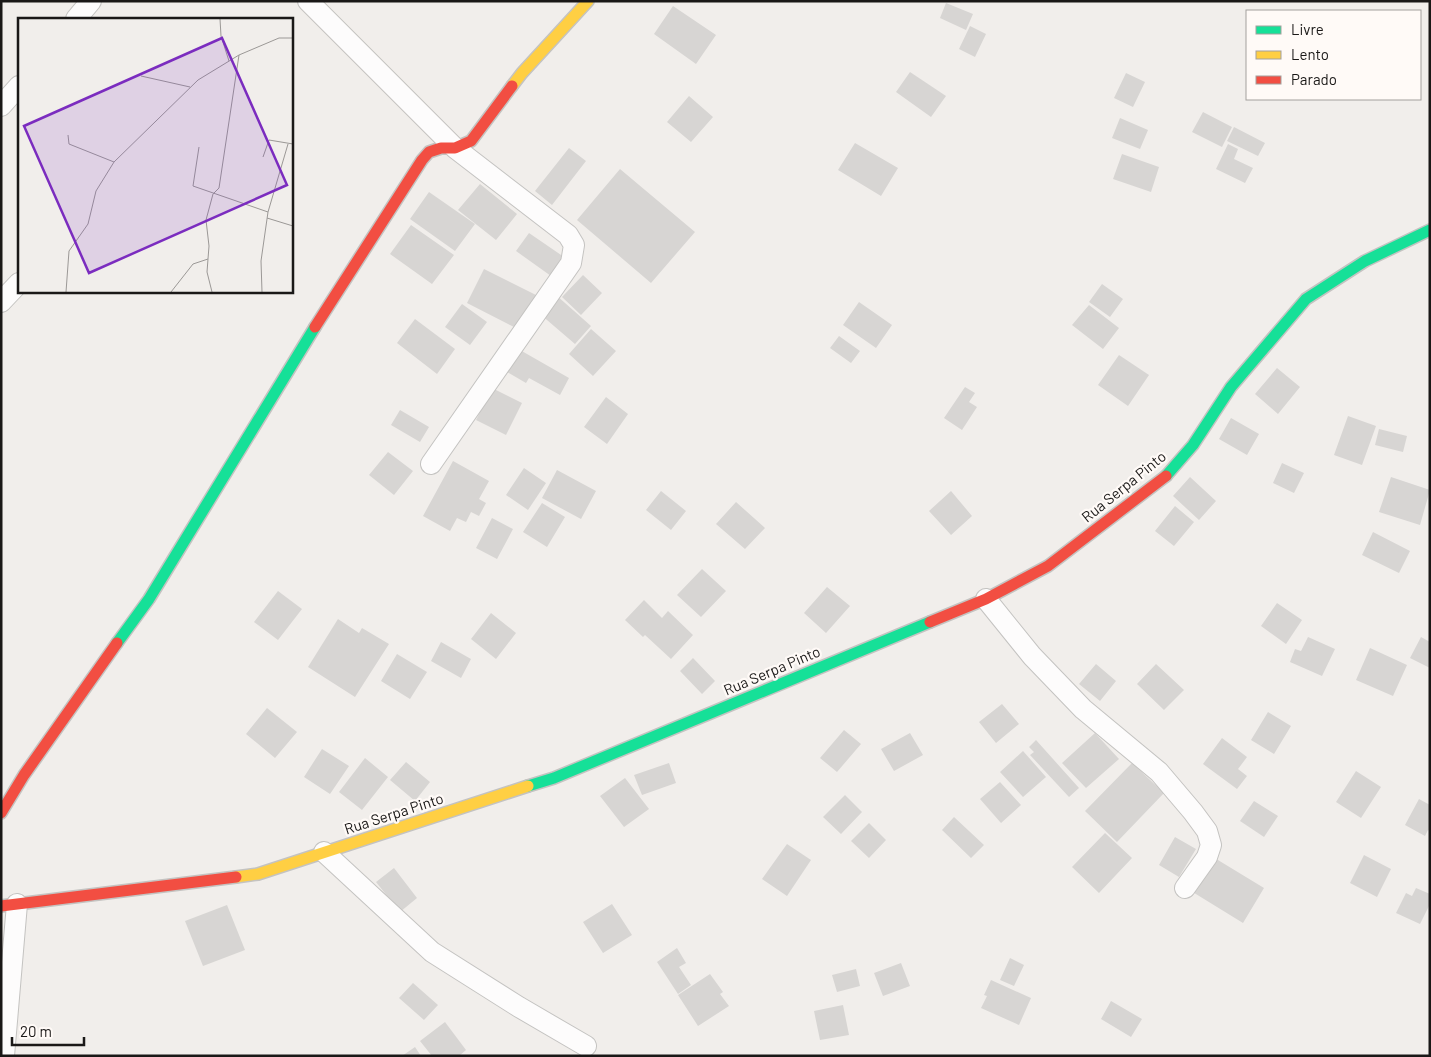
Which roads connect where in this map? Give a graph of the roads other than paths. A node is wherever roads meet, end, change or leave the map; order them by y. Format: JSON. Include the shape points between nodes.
{"nodes":[{"id":1,"x":92,"y":1,"type":"edge"},
{"id":2,"x":308,"y":1,"type":"edge"},
{"id":3,"x":588,"y":1,"type":"edge"},
{"id":4,"x":77,"y":18,"type":"edge"},
{"id":5,"x":18,"y":87,"type":"edge"},
{"id":6,"x":1,"y":106,"type":"edge"},
{"id":7,"x":455,"y":148,"type":"junction"},
{"id":8,"x":1430,"y":230,"type":"edge"},
{"id":9,"x":18,"y":285,"type":"edge"},
{"id":10,"x":1,"y":302,"type":"edge"},
{"id":11,"x":431,"y":464,"type":"dead end"},
{"id":12,"x":986,"y":599,"type":"junction"},
{"id":13,"x":1,"y":813,"type":"edge"},
{"id":14,"x":324,"y":852,"type":"junction"},
{"id":15,"x":1185,"y":888,"type":"dead end"},
{"id":16,"x":9,"y":905,"type":"edge"},
{"id":17,"x":586,"y":1046,"type":"dead end"},
{"id":18,"x":4,"y":1056,"type":"edge"}],
"edges":[{"from":1,"to":4,"type":"street"},
{"from":2,"to":7,"type":"street"},
{"from":3,"to":7,"type":"street","via":[[522,73],[471,140]]},
{"from":5,"to":6,"type":"street"},
{"from":7,"to":11,"type":"street","via":[[568,235],[574,245],[571,263]]},
{"from":7,"to":13,"type":"street","via":[[430,152],[422,160],[284,376],[149,599],[24,775]]},
{"from":8,"to":12,"type":"street","name":"Rua Serpa Pinto","via":[[1365,261],[1306,299],[1231,387],[1193,445],[1169,474],[1048,566]]},
{"from":9,"to":10,"type":"street"},
{"from":12,"to":14,"type":"street","name":"Rua Serpa Pinto","via":[[554,778]]},
{"from":12,"to":15,"type":"street","via":[[1032,656],[1083,709],[1159,772],[1207,831],[1211,845],[1207,857]]},
{"from":14,"to":16,"type":"street","name":"Rua Serpa Pinto","via":[[258,874]]},
{"from":14,"to":17,"type":"street","via":[[432,952]]},
{"from":16,"to":18,"type":"street"}]}
